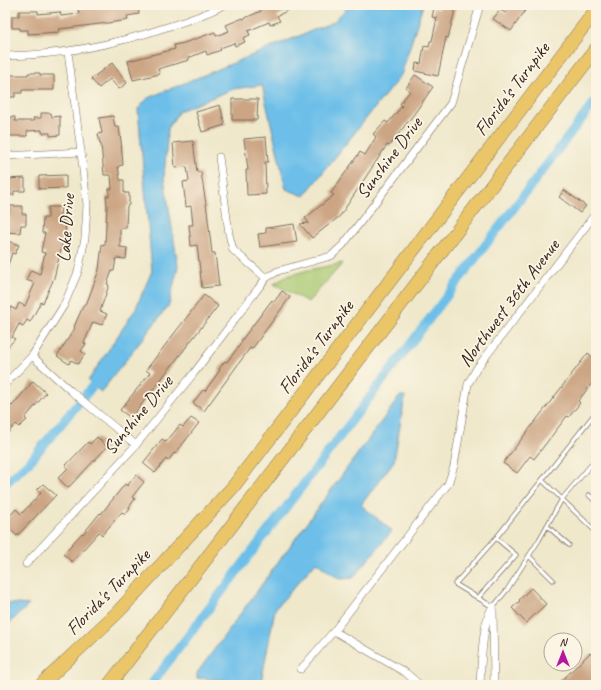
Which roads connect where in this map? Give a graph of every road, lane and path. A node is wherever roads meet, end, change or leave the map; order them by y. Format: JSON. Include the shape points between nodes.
{"nodes":[{"id":1,"x":224,"y":5,"type":"edge"},
{"id":2,"x":480,"y":5,"type":"edge"},
{"id":3,"x":596,"y":10,"type":"edge"},
{"id":4,"x":596,"y":49,"type":"edge"},
{"id":5,"x":68,"y":52,"type":"junction"},
{"id":6,"x":5,"y":56,"type":"edge"},
{"id":7,"x":81,"y":152,"type":"junction"},
{"id":8,"x":5,"y":156,"type":"edge"},
{"id":9,"x":219,"y":157,"type":"dead end"},
{"id":10,"x":596,"y":213,"type":"edge"},
{"id":11,"x":266,"y":278,"type":"junction"},
{"id":12,"x":32,"y":356,"type":"junction"},
{"id":13,"x":5,"y":384,"type":"edge"},
{"id":14,"x":596,"y":412,"type":"edge"},
{"id":15,"x":136,"y":445,"type":"junction"},
{"id":16,"x":595,"y":461,"type":"edge"},
{"id":17,"x":542,"y":480,"type":"junction"},
{"id":18,"x":589,"y":495,"type":"dead end"},
{"id":19,"x":562,"y":500,"type":"junction"},
{"id":20,"x":596,"y":502,"type":"edge"},
{"id":21,"x":547,"y":526,"type":"junction"},
{"id":22,"x":596,"y":527,"type":"edge"},
{"id":23,"x":496,"y":538,"type":"junction"},
{"id":24,"x":569,"y":545,"type":"dead end"},
{"id":25,"x":529,"y":556,"type":"junction"},
{"id":26,"x":26,"y":564,"type":"dead end"},
{"id":27,"x":553,"y":580,"type":"dead end"},
{"id":28,"x":478,"y":598,"type":"junction"},
{"id":29,"x":493,"y":607,"type":"junction"},
{"id":30,"x":334,"y":631,"type":"junction"},
{"id":31,"x":481,"y":665,"type":"junction"},
{"id":32,"x":494,"y":666,"type":"junction"},
{"id":33,"x":301,"y":669,"type":"dead end"},
{"id":34,"x":41,"y":685,"type":"edge"},
{"id":35,"x":108,"y":685,"type":"edge"},
{"id":36,"x":420,"y":685,"type":"edge"},
{"id":37,"x":480,"y":685,"type":"edge"},
{"id":38,"x":494,"y":685,"type":"edge"}],
"edges":[{"from":1,"to":5,"type":"street","via":[[206,14],[141,36]]},
{"from":2,"to":11,"type":"street","name":"Sunshine Drive","via":[[451,103],[343,246],[331,256],[278,271]]},
{"from":3,"to":34,"type":"highway","name":"Florida's Turnpike","via":[[233,487],[118,612]]},
{"from":4,"to":35,"type":"highway"},
{"from":5,"to":6,"type":"street"},
{"from":5,"to":7,"type":"street","name":"Lake Drive"},
{"from":7,"to":8,"type":"street"},
{"from":7,"to":12,"type":"street","name":"Lake Drive","via":[[87,206],[85,238],[78,272],[64,305]]},
{"from":9,"to":11,"type":"street","via":[[233,250]]},
{"from":10,"to":30,"type":"street","name":"Northwest 36th Avenue","via":[[477,368],[468,384],[454,466],[448,484]]},
{"from":11,"to":15,"type":"street","name":"Sunshine Drive"},
{"from":12,"to":13,"type":"street","name":"Lake Drive"},
{"from":12,"to":15,"type":"street"},
{"from":14,"to":17,"type":"lane"},
{"from":15,"to":26,"type":"street","name":"Sunshine Drive"},
{"from":16,"to":19,"type":"lane"},
{"from":17,"to":19,"type":"lane"},
{"from":17,"to":23,"type":"lane"},
{"from":18,"to":20,"type":"lane"},
{"from":19,"to":21,"type":"lane"},
{"from":19,"to":22,"type":"lane","via":[[594,529]]},
{"from":21,"to":24,"type":"lane"},
{"from":21,"to":25,"type":"lane"},
{"from":23,"to":28,"type":"lane","via":[[516,556]]},
{"from":23,"to":28,"type":"lane","via":[[455,584]]},
{"from":25,"to":27,"type":"lane"},
{"from":25,"to":29,"type":"lane"},
{"from":28,"to":29,"type":"lane"},
{"from":29,"to":31,"type":"street","via":[[487,618]]},
{"from":29,"to":32,"type":"street"},
{"from":30,"to":33,"type":"street","name":"Northwest 36th Avenue"},
{"from":30,"to":36,"type":"street","via":[[406,673]]},
{"from":31,"to":32,"type":"street"},
{"from":31,"to":37,"type":"street"},
{"from":32,"to":38,"type":"street"}]}
